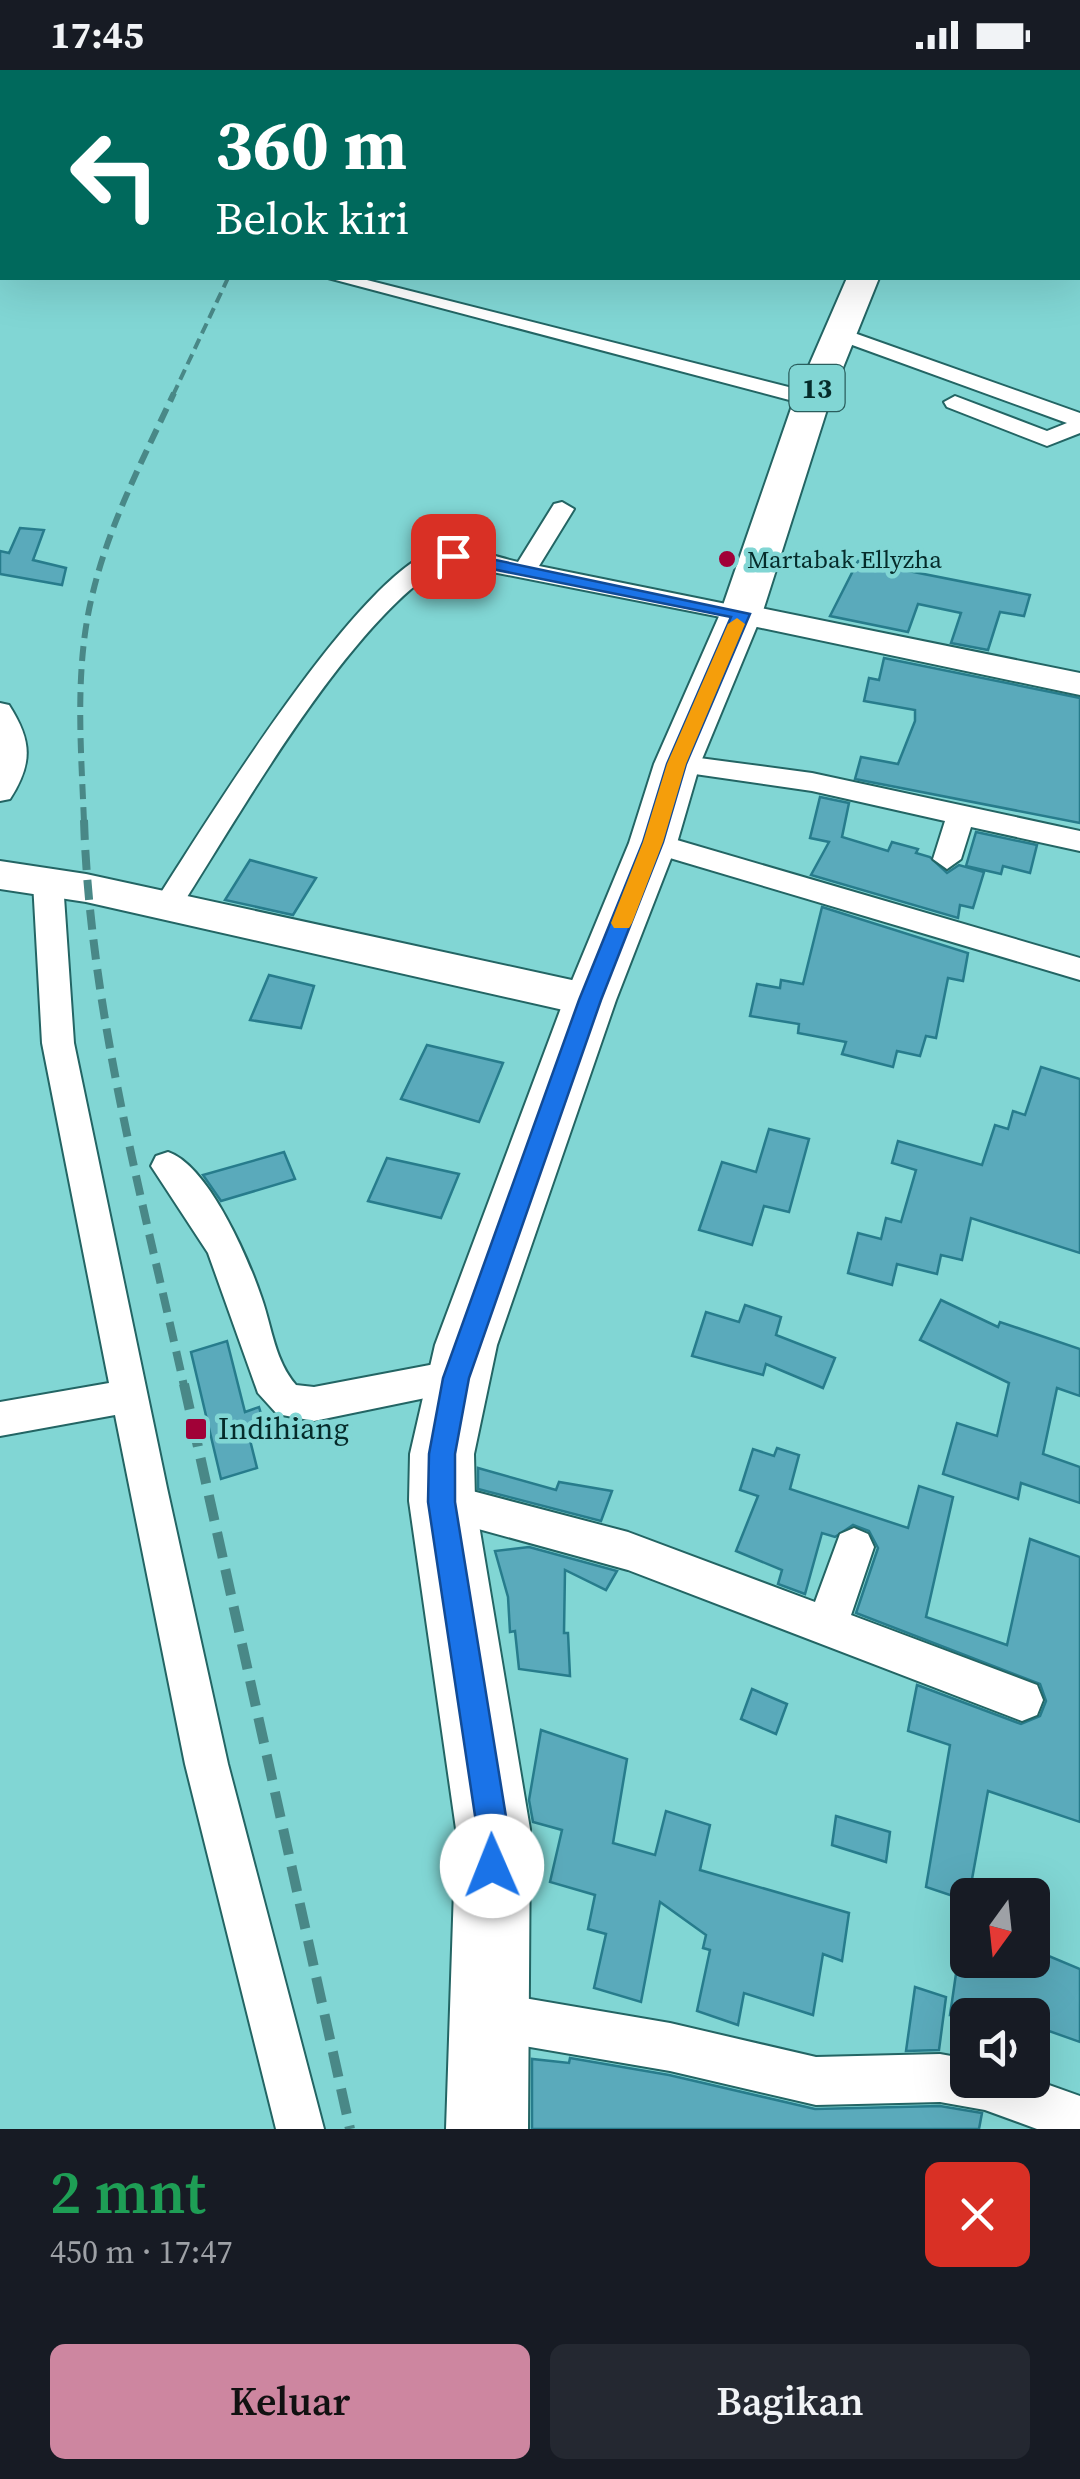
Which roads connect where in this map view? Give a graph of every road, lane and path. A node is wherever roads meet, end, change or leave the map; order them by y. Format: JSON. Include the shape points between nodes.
{"nodes":[{"id":1,"x":364,"y":280,"type":"edge"},
{"id":2,"x":862,"y":280,"type":"edge"},
{"id":3,"x":840,"y":334,"type":"junction"},
{"id":4,"x":812,"y":400,"type":"junction"},
{"id":5,"x":955,"y":402,"type":"dead end"},
{"id":6,"x":1079,"y":425,"type":"edge"},
{"id":7,"x":562,"y":509,"type":"dead end"},
{"id":8,"x":524,"y":571,"type":"junction"},
{"id":9,"x":741,"y":614,"type":"junction"},
{"id":10,"x":1080,"y":684,"type":"edge"},
{"id":11,"x":0,"y":712,"type":"edge"},
{"id":12,"x":676,"y":764,"type":"junction"},
{"id":13,"x":0,"y":792,"type":"edge"},
{"id":14,"x":961,"y":812,"type":"junction"},
{"id":15,"x":653,"y":842,"type":"junction"},
{"id":16,"x":1080,"y":842,"type":"edge"},
{"id":17,"x":948,"y":859,"type":"dead end"},
{"id":18,"x":0,"y":875,"type":"edge"},
{"id":19,"x":48,"y":882,"type":"junction"},
{"id":20,"x":168,"y":906,"type":"junction"},
{"id":21,"x":1080,"y":969,"type":"edge"},
{"id":22,"x":590,"y":1000,"type":"junction"},
{"id":23,"x":168,"y":1166,"type":"dead end"},
{"id":24,"x":456,"y":1378,"type":"junction"},
{"id":25,"x":130,"y":1396,"type":"junction"},
{"id":26,"x":0,"y":1419,"type":"edge"},
{"id":27,"x":442,"y":1502,"type":"junction"},
{"id":28,"x":854,"y":1547,"type":"dead end"},
{"id":29,"x":828,"y":1624,"type":"junction"},
{"id":30,"x":1022,"y":1700,"type":"dead end"},
{"id":31,"x":488,"y":2016,"type":"junction"},
{"id":32,"x":1080,"y":2120,"type":"edge"},
{"id":33,"x":300,"y":2129,"type":"edge"},
{"id":34,"x":486,"y":2129,"type":"edge"}],
"edges":[{"from":1,"to":4,"type":"street"},
{"from":2,"to":3,"type":"highway","number":"13"},
{"from":3,"to":4,"type":"highway","number":"13"},
{"from":3,"to":6,"type":"street"},
{"from":4,"to":9,"type":"highway","number":"13"},
{"from":5,"to":6,"type":"street","via":[[1047,439]]},
{"from":7,"to":8,"type":"street"},
{"from":8,"to":9,"type":"street"},
{"from":8,"to":20,"type":"street","via":[[442,556],[404,581],[278,732]]},
{"from":9,"to":10,"type":"street"},
{"from":9,"to":12,"type":"highway","number":"13"},
{"from":11,"to":13,"type":"street","via":[[16,734],[16,760]]},
{"from":12,"to":14,"type":"street"},
{"from":12,"to":15,"type":"highway","number":"13"},
{"from":14,"to":16,"type":"street"},
{"from":14,"to":17,"type":"street"},
{"from":15,"to":21,"type":"street"},
{"from":15,"to":22,"type":"highway","number":"13"},
{"from":18,"to":19,"type":"street"},
{"from":19,"to":20,"type":"street"},
{"from":19,"to":25,"type":"street","via":[[58,1043]]},
{"from":20,"to":22,"type":"street"},
{"from":22,"to":24,"type":"highway","number":"13"},
{"from":23,"to":24,"type":"street","via":[[190,1189],[239,1284],[264,1368],[280,1396],[314,1404]]},
{"from":24,"to":27,"type":"highway","number":"13","via":[[442,1454]]},
{"from":25,"to":26,"type":"street"},
{"from":25,"to":33,"type":"street","via":[[169,1606]]},
{"from":27,"to":29,"type":"street","via":[[622,1549]]},
{"from":27,"to":31,"type":"highway","number":"13","via":[[493,1829]]},
{"from":28,"to":29,"type":"street"},
{"from":29,"to":30,"type":"street"},
{"from":31,"to":32,"type":"street","via":[[816,2081],[940,2078]]},
{"from":31,"to":34,"type":"highway","number":"13"}]}
